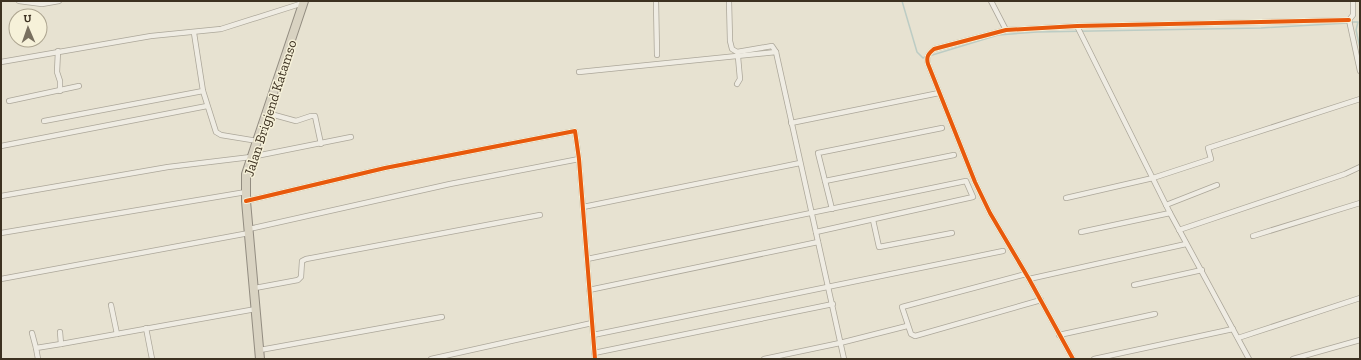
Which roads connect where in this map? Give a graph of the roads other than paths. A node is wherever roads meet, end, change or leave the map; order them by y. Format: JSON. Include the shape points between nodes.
{"nodes":[{"id":1,"x":19,"y":1,"type":"edge"},
{"id":2,"x":59,"y":1,"type":"edge"},
{"id":3,"x":656,"y":1,"type":"edge"},
{"id":4,"x":729,"y":1,"type":"edge"},
{"id":5,"x":991,"y":1,"type":"edge"},
{"id":6,"x":1353,"y":1,"type":"edge"},
{"id":7,"x":304,"y":2,"type":"edge"},
{"id":8,"x":1349,"y":20,"type":"junction"},
{"id":9,"x":1077,"y":26,"type":"junction"},
{"id":10,"x":1006,"y":30,"type":"junction"},
{"id":11,"x":194,"y":33,"type":"junction"},
{"id":12,"x":58,"y":51,"type":"junction"},
{"id":13,"x":776,"y":52,"type":"junction"},
{"id":14,"x":657,"y":55,"type":"dead end"},
{"id":15,"x":738,"y":57,"type":"junction"},
{"id":16,"x":1,"y":62,"type":"edge"},
{"id":17,"x":1360,"y":71,"type":"edge"},
{"id":18,"x":579,"y":72,"type":"dead end"},
{"id":19,"x":737,"y":84,"type":"dead end"},
{"id":20,"x":79,"y":86,"type":"dead end"},
{"id":21,"x":60,"y":91,"type":"junction"},
{"id":22,"x":203,"y":91,"type":"junction"},
{"id":23,"x":939,"y":93,"type":"junction"},
{"id":24,"x":1360,"y":100,"type":"edge"},
{"id":25,"x":9,"y":102,"type":"dead end"},
{"id":26,"x":207,"y":106,"type":"junction"},
{"id":27,"x":267,"y":113,"type":"junction"},
{"id":28,"x":44,"y":121,"type":"dead end"},
{"id":29,"x":791,"y":123,"type":"junction"},
{"id":30,"x":942,"y":128,"type":"dead end"},
{"id":31,"x":352,"y":137,"type":"dead end"},
{"id":32,"x":257,"y":141,"type":"junction"},
{"id":33,"x":321,"y":144,"type":"junction"},
{"id":34,"x":1,"y":146,"type":"edge"},
{"id":35,"x":954,"y":155,"type":"dead end"},
{"id":36,"x":251,"y":157,"type":"junction"},
{"id":37,"x":579,"y":159,"type":"junction"},
{"id":38,"x":800,"y":164,"type":"junction"},
{"id":39,"x":1360,"y":167,"type":"edge"},
{"id":40,"x":1153,"y":178,"type":"junction"},
{"id":41,"x":825,"y":181,"type":"junction"},
{"id":42,"x":1217,"y":185,"type":"dead end"},
{"id":43,"x":246,"y":192,"type":"junction"},
{"id":44,"x":1,"y":196,"type":"edge"},
{"id":45,"x":1066,"y":198,"type":"dead end"},
{"id":46,"x":246,"y":201,"type":"junction"},
{"id":47,"x":1360,"y":203,"type":"edge"},
{"id":48,"x":1166,"y":205,"type":"junction"},
{"id":49,"x":583,"y":207,"type":"junction"},
{"id":50,"x":832,"y":209,"type":"junction"},
{"id":51,"x":1170,"y":213,"type":"junction"},
{"id":52,"x":812,"y":214,"type":"junction"},
{"id":53,"x":540,"y":215,"type":"dead end"},
{"id":54,"x":873,"y":220,"type":"junction"},
{"id":55,"x":1179,"y":230,"type":"junction"},
{"id":56,"x":249,"y":231,"type":"junction"},
{"id":57,"x":816,"y":232,"type":"junction"},
{"id":58,"x":1081,"y":232,"type":"dead end"},
{"id":59,"x":1,"y":233,"type":"edge"},
{"id":60,"x":952,"y":233,"type":"dead end"},
{"id":61,"x":1253,"y":236,"type":"dead end"},
{"id":62,"x":818,"y":242,"type":"junction"},
{"id":63,"x":1186,"y":244,"type":"junction"},
{"id":64,"x":1003,"y":251,"type":"dead end"},
{"id":65,"x":587,"y":259,"type":"junction"},
{"id":66,"x":1202,"y":270,"type":"junction"},
{"id":67,"x":1026,"y":274,"type":"junction"},
{"id":68,"x":1,"y":279,"type":"edge"},
{"id":69,"x":1029,"y":279,"type":"junction"},
{"id":70,"x":1134,"y":285,"type":"dead end"},
{"id":71,"x":828,"y":286,"type":"junction"},
{"id":72,"x":254,"y":288,"type":"junction"},
{"id":73,"x":589,"y":290,"type":"junction"},
{"id":74,"x":1360,"y":298,"type":"edge"},
{"id":75,"x":1041,"y":300,"type":"junction"},
{"id":76,"x":833,"y":304,"type":"junction"},
{"id":77,"x":111,"y":305,"type":"dead end"},
{"id":78,"x":256,"y":309,"type":"junction"},
{"id":79,"x":1155,"y":314,"type":"dead end"},
{"id":80,"x":442,"y":317,"type":"dead end"},
{"id":81,"x":592,"y":323,"type":"junction"},
{"id":82,"x":907,"y":326,"type":"junction"},
{"id":83,"x":146,"y":328,"type":"junction"},
{"id":84,"x":1233,"y":329,"type":"junction"},
{"id":85,"x":60,"y":332,"type":"dead end"},
{"id":86,"x":32,"y":333,"type":"dead end"},
{"id":87,"x":117,"y":334,"type":"junction"},
{"id":88,"x":593,"y":334,"type":"junction"},
{"id":89,"x":1059,"y":335,"type":"junction"},
{"id":90,"x":1238,"y":338,"type":"junction"},
{"id":91,"x":1360,"y":340,"type":"edge"},
{"id":92,"x":840,"y":343,"type":"junction"},
{"id":93,"x":61,"y":344,"type":"junction"},
{"id":94,"x":36,"y":348,"type":"junction"},
{"id":95,"x":260,"y":350,"type":"junction"},
{"id":96,"x":594,"y":353,"type":"junction"},
{"id":97,"x":38,"y":359,"type":"edge"},
{"id":98,"x":152,"y":359,"type":"edge"},
{"id":99,"x":260,"y":359,"type":"edge"},
{"id":100,"x":431,"y":359,"type":"edge"},
{"id":101,"x":595,"y":359,"type":"edge"},
{"id":102,"x":764,"y":359,"type":"edge"},
{"id":103,"x":844,"y":359,"type":"edge"},
{"id":104,"x":1073,"y":359,"type":"edge"},
{"id":105,"x":1094,"y":359,"type":"edge"},
{"id":106,"x":1248,"y":359,"type":"edge"},
{"id":107,"x":1293,"y":359,"type":"edge"}],
"edges":[{"from":1,"to":2,"type":"street","via":[[37,4]]},
{"from":3,"to":14,"type":"street"},
{"from":4,"to":13,"type":"street","via":[[732,49],[737,52],[772,46]]},
{"from":5,"to":10,"type":"street"},
{"from":6,"to":8,"type":"street","via":[[1353,15]]},
{"from":7,"to":11,"type":"street","via":[[235,25]]},
{"from":7,"to":27,"type":"highway","name":"Jalan Brigjend Katamso"},
{"from":8,"to":9,"type":"street"},
{"from":8,"to":17,"type":"street"},
{"from":9,"to":10,"type":"street"},
{"from":9,"to":40,"type":"street"},
{"from":10,"to":23,"type":"street","via":[[929,52],[928,64]]},
{"from":11,"to":12,"type":"street","via":[[151,36]]},
{"from":11,"to":22,"type":"street"},
{"from":12,"to":16,"type":"street"},
{"from":12,"to":21,"type":"street"},
{"from":13,"to":15,"type":"street"},
{"from":13,"to":29,"type":"street"},
{"from":15,"to":18,"type":"street"},
{"from":15,"to":19,"type":"street","via":[[740,79]]},
{"from":20,"to":21,"type":"street"},
{"from":21,"to":25,"type":"street"},
{"from":22,"to":26,"type":"street"},
{"from":22,"to":28,"type":"street"},
{"from":23,"to":29,"type":"street"},
{"from":23,"to":67,"type":"street","via":[[975,182]]},
{"from":24,"to":40,"type":"street","via":[[1208,148],[1211,159]]},
{"from":26,"to":32,"type":"street","via":[[213,128],[218,134]]},
{"from":26,"to":34,"type":"street"},
{"from":27,"to":32,"type":"highway","name":"Jalan Brigjend Katamso"},
{"from":27,"to":33,"type":"street","via":[[296,121],[314,116]]},
{"from":29,"to":38,"type":"street"},
{"from":30,"to":41,"type":"street","via":[[818,152]]},
{"from":31,"to":33,"type":"street"},
{"from":32,"to":36,"type":"highway","name":"Jalan Brigjend Katamso"},
{"from":33,"to":36,"type":"street"},
{"from":35,"to":41,"type":"street"},
{"from":36,"to":43,"type":"highway","name":"Jalan Brigjend Katamso","via":[[246,174]]},
{"from":36,"to":44,"type":"street","via":[[168,167]]},
{"from":37,"to":46,"type":"street","via":[[576,132],[573,130],[385,168]]},
{"from":37,"to":49,"type":"street"},
{"from":37,"to":56,"type":"street","via":[[450,184]]},
{"from":38,"to":49,"type":"street"},
{"from":38,"to":52,"type":"street"},
{"from":39,"to":55,"type":"street"},
{"from":40,"to":45,"type":"street"},
{"from":40,"to":48,"type":"street"},
{"from":41,"to":50,"type":"street"},
{"from":42,"to":48,"type":"street"},
{"from":43,"to":46,"type":"highway","name":"Jalan Brigjend Katamso"},
{"from":43,"to":59,"type":"street"},
{"from":46,"to":56,"type":"highway","name":"Jalan Brigjend Katamso"},
{"from":47,"to":61,"type":"street"},
{"from":48,"to":51,"type":"street"},
{"from":49,"to":65,"type":"street"},
{"from":50,"to":52,"type":"street"},
{"from":50,"to":54,"type":"street","via":[[966,181],[972,197]]},
{"from":51,"to":55,"type":"street"},
{"from":51,"to":58,"type":"street"},
{"from":52,"to":57,"type":"street"},
{"from":52,"to":65,"type":"street"},
{"from":53,"to":72,"type":"street","via":[[310,258],[302,261],[301,277],[298,280]]},
{"from":54,"to":57,"type":"street"},
{"from":54,"to":60,"type":"street","via":[[879,247]]},
{"from":55,"to":63,"type":"street"},
{"from":56,"to":68,"type":"street"},
{"from":56,"to":72,"type":"highway","name":"Jalan Brigjend Katamso"},
{"from":57,"to":62,"type":"street"},
{"from":62,"to":71,"type":"street"},
{"from":62,"to":73,"type":"street"},
{"from":63,"to":66,"type":"street"},
{"from":63,"to":69,"type":"street"},
{"from":64,"to":71,"type":"street"},
{"from":65,"to":73,"type":"street"},
{"from":66,"to":70,"type":"street"},
{"from":66,"to":84,"type":"street"},
{"from":67,"to":69,"type":"street"},
{"from":67,"to":82,"type":"street","via":[[904,306],[902,310]]},
{"from":69,"to":75,"type":"street"},
{"from":71,"to":76,"type":"street"},
{"from":71,"to":88,"type":"street"},
{"from":72,"to":78,"type":"highway","name":"Jalan Brigjend Katamso"},
{"from":73,"to":81,"type":"street"},
{"from":74,"to":90,"type":"street"},
{"from":75,"to":82,"type":"street","via":[[914,336]]},
{"from":75,"to":89,"type":"street"},
{"from":76,"to":92,"type":"street"},
{"from":76,"to":96,"type":"street"},
{"from":77,"to":87,"type":"street"},
{"from":78,"to":83,"type":"street"},
{"from":78,"to":95,"type":"highway","name":"Jalan Brigjend Katamso"},
{"from":79,"to":89,"type":"street"},
{"from":80,"to":95,"type":"street"},
{"from":81,"to":88,"type":"street"},
{"from":81,"to":100,"type":"street"},
{"from":82,"to":92,"type":"street"},
{"from":83,"to":87,"type":"street"},
{"from":83,"to":98,"type":"street"},
{"from":84,"to":90,"type":"street"},
{"from":84,"to":105,"type":"street"},
{"from":85,"to":93,"type":"street"},
{"from":86,"to":94,"type":"street"},
{"from":87,"to":93,"type":"street"},
{"from":88,"to":96,"type":"street"},
{"from":89,"to":104,"type":"street"},
{"from":90,"to":106,"type":"street"},
{"from":91,"to":107,"type":"street"},
{"from":92,"to":102,"type":"street"},
{"from":92,"to":103,"type":"street"},
{"from":93,"to":94,"type":"street"},
{"from":94,"to":97,"type":"street"},
{"from":95,"to":99,"type":"highway","name":"Jalan Brigjend Katamso"},
{"from":96,"to":101,"type":"street"}]}
